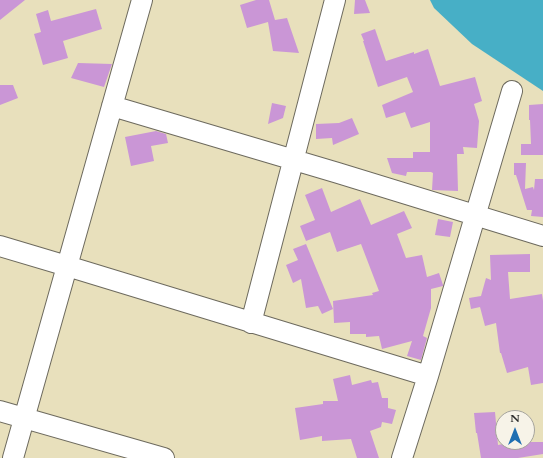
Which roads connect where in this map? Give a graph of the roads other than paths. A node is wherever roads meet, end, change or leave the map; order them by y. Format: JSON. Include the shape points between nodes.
{"nodes":[{"id":1,"x":142,"y":0,"type":"edge"},
{"id":2,"x":335,"y":0,"type":"edge"},
{"id":3,"x":512,"y":91,"type":"dead end"},
{"id":4,"x":112,"y":106,"type":"junction"},
{"id":5,"x":293,"y":160,"type":"junction"},
{"id":6,"x":476,"y":215,"type":"junction"},
{"id":7,"x":543,"y":236,"type":"edge"},
{"id":8,"x":0,"y":246,"type":"edge"},
{"id":9,"x":68,"y":266,"type":"junction"},
{"id":10,"x":251,"y":323,"type":"junction"},
{"id":11,"x":428,"y":376,"type":"junction"},
{"id":12,"x":0,"y":411,"type":"edge"},
{"id":13,"x":25,"y":419,"type":"junction"},
{"id":14,"x":13,"y":458,"type":"edge"},
{"id":15,"x":164,"y":458,"type":"edge"},
{"id":16,"x":402,"y":458,"type":"edge"}],
"edges":[{"from":1,"to":4,"type":"street"},
{"from":2,"to":5,"type":"street"},
{"from":3,"to":6,"type":"street"},
{"from":4,"to":5,"type":"street"},
{"from":4,"to":9,"type":"street"},
{"from":5,"to":6,"type":"street"},
{"from":5,"to":10,"type":"street"},
{"from":6,"to":7,"type":"street"},
{"from":6,"to":11,"type":"street"},
{"from":8,"to":9,"type":"street"},
{"from":9,"to":10,"type":"street"},
{"from":9,"to":13,"type":"street"},
{"from":10,"to":11,"type":"street"},
{"from":11,"to":16,"type":"street"},
{"from":12,"to":13,"type":"street"},
{"from":13,"to":14,"type":"street"},
{"from":13,"to":15,"type":"street"}]}
